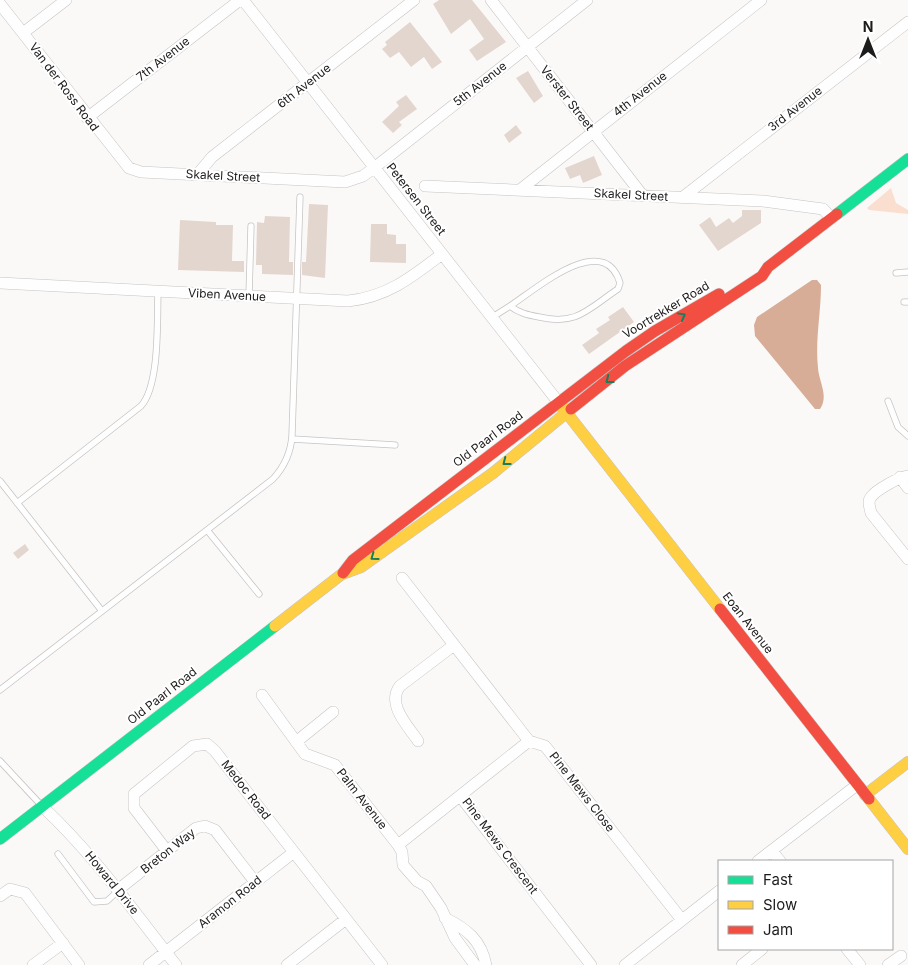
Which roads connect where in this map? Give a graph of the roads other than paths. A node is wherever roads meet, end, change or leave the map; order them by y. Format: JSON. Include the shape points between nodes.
{"nodes":[{"id":1,"x":66,"y":0,"type":"edge"},
{"id":2,"x":240,"y":0,"type":"edge"},
{"id":3,"x":243,"y":0,"type":"edge"},
{"id":4,"x":414,"y":0,"type":"edge"},
{"id":5,"x":491,"y":0,"type":"edge"},
{"id":6,"x":587,"y":0,"type":"edge"},
{"id":7,"x":761,"y":0,"type":"edge"},
{"id":8,"x":0,"y":4,"type":"edge"},
{"id":9,"x":908,"y":22,"type":"edge"},
{"id":10,"x":23,"y":34,"type":"junction"},
{"id":11,"x":527,"y":47,"type":"junction"},
{"id":12,"x":308,"y":82,"type":"junction"},
{"id":13,"x":87,"y":118,"type":"junction"},
{"id":14,"x":592,"y":131,"type":"junction"},
{"id":15,"x":908,"y":159,"type":"edge"},
{"id":16,"x":128,"y":168,"type":"joint"},
{"id":17,"x":374,"y":168,"type":"junction"},
{"id":18,"x":197,"y":175,"type":"junction"},
{"id":19,"x":425,"y":186,"type":"dead end"},
{"id":20,"x":521,"y":189,"type":"junction"},
{"id":21,"x":643,"y":196,"type":"junction"},
{"id":22,"x":300,"y":197,"type":"dead end"},
{"id":23,"x":683,"y":197,"type":"junction"},
{"id":24,"x":832,"y":218,"type":"junction"},
{"id":25,"x":251,"y":226,"type":"dead end"},
{"id":26,"x":442,"y":254,"type":"junction"},
{"id":27,"x":768,"y":267,"type":"junction"},
{"id":28,"x":908,"y":272,"type":"edge"},
{"id":29,"x":896,"y":273,"type":"dead end"},
{"id":30,"x":0,"y":283,"type":"edge"},
{"id":31,"x":158,"y":291,"type":"junction"},
{"id":32,"x":249,"y":296,"type":"junction"},
{"id":33,"x":298,"y":298,"type":"junction"},
{"id":34,"x":510,"y":306,"type":"junction"},
{"id":35,"x":491,"y":318,"type":"junction"},
{"id":36,"x":888,"y":401,"type":"dead end"},
{"id":37,"x":559,"y":402,"type":"junction"},
{"id":38,"x":567,"y":414,"type":"junction"},
{"id":39,"x":908,"y":436,"type":"edge"},
{"id":40,"x":292,"y":439,"type":"junction"},
{"id":41,"x":395,"y":445,"type":"dead end"},
{"id":42,"x":904,"y":476,"type":"edge"},
{"id":43,"x":0,"y":480,"type":"edge"},
{"id":44,"x":908,"y":488,"type":"edge"},
{"id":45,"x":17,"y":503,"type":"junction"},
{"id":46,"x":207,"y":530,"type":"junction"},
{"id":47,"x":908,"y":559,"type":"edge"},
{"id":48,"x":342,"y":574,"type":"junction"},
{"id":49,"x":402,"y":578,"type":"dead end"},
{"id":50,"x":259,"y":594,"type":"dead end"},
{"id":51,"x":102,"y":611,"type":"junction"},
{"id":52,"x":454,"y":645,"type":"junction"},
{"id":53,"x":0,"y":690,"type":"edge"},
{"id":54,"x":262,"y":695,"type":"dead end"},
{"id":55,"x":333,"y":712,"type":"dead end"},
{"id":56,"x":528,"y":741,"type":"junction"},
{"id":57,"x":296,"y":742,"type":"junction"},
{"id":58,"x":418,"y":742,"type":"dead end"},
{"id":59,"x":0,"y":761,"type":"edge"},
{"id":60,"x":908,"y":762,"type":"edge"},
{"id":61,"x":857,"y":785,"type":"junction"},
{"id":62,"x":865,"y":795,"type":"junction"},
{"id":63,"x":460,"y":796,"type":"junction"},
{"id":64,"x":42,"y":806,"type":"junction"},
{"id":65,"x":0,"y":839,"type":"edge"},
{"id":66,"x":398,"y":846,"type":"junction"},
{"id":67,"x":908,"y":849,"type":"edge"},
{"id":68,"x":167,"y":851,"type":"junction"},
{"id":69,"x":772,"y":851,"type":"junction"},
{"id":70,"x":294,"y":852,"type":"junction"},
{"id":71,"x":58,"y":854,"type":"dead end"},
{"id":72,"x":759,"y":860,"type":"edge"},
{"id":73,"x":779,"y":860,"type":"edge"},
{"id":74,"x":256,"y":882,"type":"junction"},
{"id":75,"x":119,"y":889,"type":"junction"},
{"id":76,"x":718,"y":893,"type":"edge"},
{"id":77,"x":0,"y":896,"type":"edge"},
{"id":78,"x":445,"y":918,"type":"junction"},
{"id":79,"x":346,"y":919,"type":"junction"},
{"id":80,"x":682,"y":920,"type":"junction"},
{"id":81,"x":475,"y":938,"type":"junction"},
{"id":82,"x":63,"y":943,"type":"junction"},
{"id":83,"x":462,"y":949,"type":"junction"},
{"id":84,"x":761,"y":950,"type":"edge"},
{"id":85,"x":848,"y":950,"type":"edge"},
{"id":86,"x":166,"y":952,"type":"junction"},
{"id":87,"x":900,"y":956,"type":"dead end"},
{"id":88,"x":33,"y":965,"type":"edge"},
{"id":89,"x":80,"y":965,"type":"edge"},
{"id":90,"x":149,"y":965,"type":"edge"},
{"id":91,"x":176,"y":965,"type":"edge"},
{"id":92,"x":287,"y":965,"type":"edge"},
{"id":93,"x":382,"y":965,"type":"edge"},
{"id":94,"x":475,"y":965,"type":"edge"},
{"id":95,"x":486,"y":965,"type":"edge"},
{"id":96,"x":591,"y":965,"type":"edge"},
{"id":97,"x":625,"y":965,"type":"edge"},
{"id":98,"x":742,"y":965,"type":"edge"},
{"id":99,"x":860,"y":965,"type":"edge"},
{"id":100,"x":888,"y":965,"type":"edge"}],
"edges":[{"from":1,"to":10,"type":"street"},
{"from":2,"to":13,"type":"street","name":"7th Avenue"},
{"from":3,"to":12,"type":"street","name":"Petersen Street"},
{"from":4,"to":12,"type":"street","name":"6th Avenue"},
{"from":5,"to":11,"type":"street","name":"Verster Street"},
{"from":6,"to":11,"type":"street","name":"5th Avenue"},
{"from":7,"to":14,"type":"street","name":"4th Avenue"},
{"from":8,"to":10,"type":"street","name":"Van der Ross Road"},
{"from":9,"to":23,"type":"street","name":"3rd Avenue"},
{"from":10,"to":13,"type":"street","name":"Van der Ross Road"},
{"from":11,"to":14,"type":"street","name":"Verster Street"},
{"from":11,"to":17,"type":"street","name":"5th Avenue"},
{"from":12,"to":17,"type":"street","name":"Petersen Street"},
{"from":12,"to":18,"type":"street","name":"6th Avenue","via":[[212,157]]},
{"from":13,"to":16,"type":"street","name":"Van der Ross Road"},
{"from":14,"to":20,"type":"street","name":"4th Avenue"},
{"from":14,"to":21,"type":"street","name":"Verster Street"},
{"from":15,"to":24,"type":"main road","name":"Voortrekker Road"},
{"from":16,"to":18,"type":"street","name":"Skakel Street","via":[[141,172]]},
{"from":17,"to":18,"type":"street","name":"Skakel Street","via":[[345,182]]},
{"from":17,"to":26,"type":"street","name":"Petersen Street"},
{"from":19,"to":20,"type":"street","name":"Skakel Street"},
{"from":20,"to":21,"type":"street","name":"Skakel Street"},
{"from":21,"to":23,"type":"street","name":"Skakel Street"},
{"from":22,"to":33,"type":"lane"},
{"from":23,"to":24,"type":"street","name":"Skakel Street","via":[[806,205],[823,209]]},
{"from":24,"to":27,"type":"main road","name":"Voortrekker Road"},
{"from":25,"to":32,"type":"lane"},
{"from":26,"to":33,"type":"street","name":"Viben Avenue","via":[[407,281],[372,297],[348,301]]},
{"from":26,"to":35,"type":"street","name":"Petersen Street"},
{"from":37,"to":27,"type":"main road","name":"Voortrekker Road","one_way":true,"via":[[655,331]]},
{"from":27,"to":38,"type":"main road","name":"Voortrekker Road","one_way":true,"via":[[762,276],[731,298],[625,366]]},
{"from":28,"to":29,"type":"lane"},
{"from":30,"to":31,"type":"street","name":"Viben Avenue"},
{"from":31,"to":32,"type":"street","name":"Viben Avenue"},
{"from":31,"to":45,"type":"lane","via":[[154,382],[148,398]]},
{"from":32,"to":33,"type":"street","name":"Viben Avenue"},
{"from":33,"to":40,"type":"lane"},
{"from":34,"to":34,"type":"lane","via":[[524,314],[563,321],[578,316],[618,289],[620,283],[603,262],[582,262]]},
{"from":34,"to":35,"type":"lane"},
{"from":35,"to":37,"type":"street","name":"Petersen Street"},
{"from":36,"to":39,"type":"lane","via":[[898,427]]},
{"from":37,"to":38,"type":"main road","name":"Petersen Street"},
{"from":37,"to":48,"type":"main road","name":"Old Paarl Road","via":[[353,560]]},
{"from":38,"to":48,"type":"main road","name":"Old Paarl Road","one_way":true,"via":[[493,472],[361,566]]},
{"from":38,"to":61,"type":"main road","name":"Eoan Avenue"},
{"from":40,"to":41,"type":"lane"},
{"from":40,"to":46,"type":"lane","via":[[288,457],[273,479]]},
{"from":42,"to":44,"type":"street"},
{"from":42,"to":47,"type":"street","via":[[871,496],[868,503],[871,512]]},
{"from":43,"to":45,"type":"lane"},
{"from":45,"to":51,"type":"lane"},
{"from":46,"to":50,"type":"lane"},
{"from":46,"to":51,"type":"lane"},
{"from":48,"to":64,"type":"main road","name":"Old Paarl Road"},
{"from":49,"to":52,"type":"street","name":"Pine Mews Close"},
{"from":51,"to":53,"type":"lane"},
{"from":52,"to":56,"type":"street","name":"Pine Mews Close"},
{"from":52,"to":58,"type":"street","via":[[400,686],[395,694],[398,712]]},
{"from":54,"to":57,"type":"street","name":"Palm Avenue"},
{"from":55,"to":57,"type":"street"},
{"from":56,"to":63,"type":"street","name":"Pine Mews Crescent"},
{"from":56,"to":80,"type":"street","name":"Pine Mews Close","via":[[545,746]]},
{"from":57,"to":66,"type":"street","name":"Palm Avenue","via":[[307,755],[335,765]]},
{"from":59,"to":64,"type":"lane"},
{"from":60,"to":62,"type":"main road"},
{"from":61,"to":62,"type":"main road","name":"Eoan Avenue"},
{"from":61,"to":69,"type":"street"},
{"from":62,"to":67,"type":"main road","name":"Eoan Avenue"},
{"from":63,"to":66,"type":"street"},
{"from":63,"to":96,"type":"street","name":"Pine Mews Crescent"},
{"from":64,"to":65,"type":"main road","name":"Old Paarl Road"},
{"from":64,"to":75,"type":"street","name":"Howard Drive"},
{"from":66,"to":78,"type":"street","name":"Palm Avenue","via":[[403,865],[426,886]]},
{"from":68,"to":70,"type":"street","name":"Medoc Road","via":[[134,808],[133,797],[137,790],[200,743],[213,748]]},
{"from":68,"to":74,"type":"street","name":"Breton Way","via":[[196,828],[208,827],[214,830]]},
{"from":68,"to":75,"type":"street","name":"Breton Way"},
{"from":69,"to":72,"type":"street"},
{"from":69,"to":73,"type":"street"},
{"from":70,"to":74,"type":"street","name":"Aramon Road"},
{"from":70,"to":79,"type":"street","name":"Medoc Road"},
{"from":71,"to":75,"type":"lane","via":[[94,902],[107,901]]},
{"from":74,"to":86,"type":"street","name":"Aramon Road"},
{"from":75,"to":86,"type":"street","name":"Howard Drive"},
{"from":76,"to":80,"type":"street"},
{"from":77,"to":82,"type":"street","via":[[14,889],[25,893]]},
{"from":78,"to":81,"type":"street"},
{"from":78,"to":83,"type":"street","name":"Palm Avenue"},
{"from":79,"to":92,"type":"street"},
{"from":79,"to":93,"type":"street","name":"Medoc Road"},
{"from":80,"to":97,"type":"street"},
{"from":81,"to":83,"type":"street"},
{"from":81,"to":95,"type":"street","via":[[484,953]]},
{"from":82,"to":88,"type":"street"},
{"from":82,"to":89,"type":"street"},
{"from":83,"to":94,"type":"street","name":"Palm Avenue"},
{"from":84,"to":98,"type":"street"},
{"from":85,"to":99,"type":"street"},
{"from":86,"to":90,"type":"street","name":"Aramon Road"},
{"from":86,"to":91,"type":"street","name":"Howard Drive"},
{"from":87,"to":100,"type":"street"}]}
